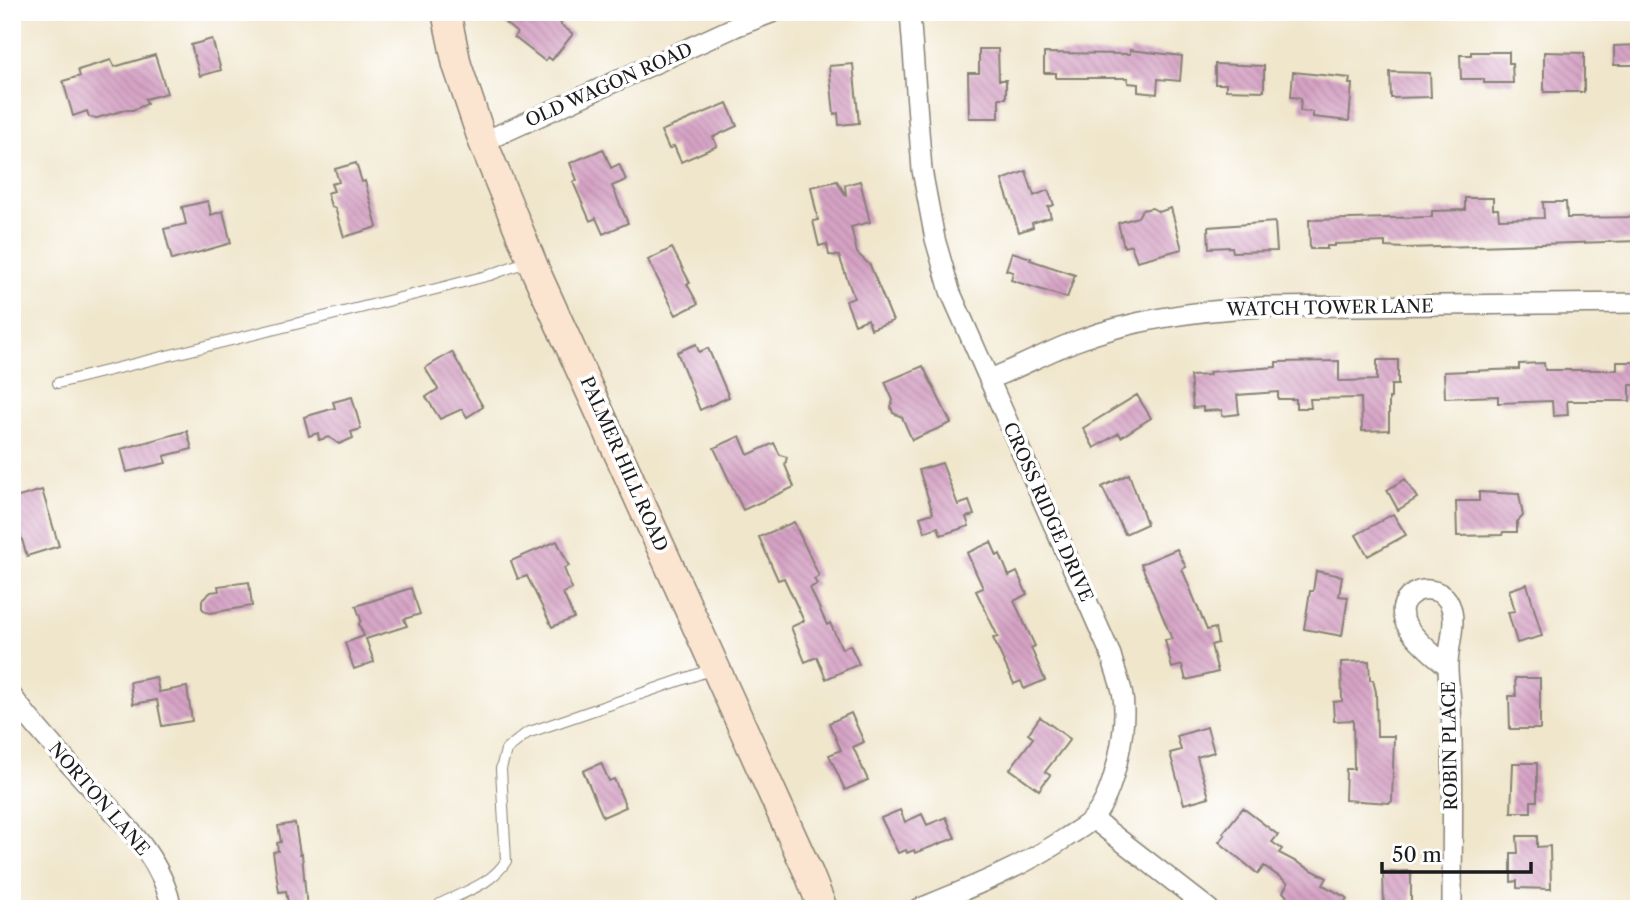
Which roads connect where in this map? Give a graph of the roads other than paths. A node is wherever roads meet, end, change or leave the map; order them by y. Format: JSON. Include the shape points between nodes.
{"nodes":[{"id":1,"x":446,"y":12,"type":"edge"},
{"id":2,"x":774,"y":12,"type":"edge"},
{"id":3,"x":911,"y":12,"type":"edge"},
{"id":4,"x":483,"y":142,"type":"junction"},
{"id":5,"x":531,"y":260,"type":"junction"},
{"id":6,"x":1639,"y":303,"type":"edge"},
{"id":7,"x":990,"y":379,"type":"junction"},
{"id":8,"x":58,"y":383,"type":"dead end"},
{"id":9,"x":1448,"y":667,"type":"dead end"},
{"id":10,"x":716,"y":668,"type":"junction"},
{"id":11,"x":12,"y":696,"type":"edge"},
{"id":12,"x":1093,"y":819,"type":"junction"},
{"id":13,"x":440,"y":904,"type":"dead end"},
{"id":14,"x":172,"y":909,"type":"edge"},
{"id":15,"x":823,"y":909,"type":"edge"},
{"id":16,"x":918,"y":909,"type":"edge"},
{"id":17,"x":1209,"y":909,"type":"edge"},
{"id":18,"x":1452,"y":909,"type":"edge"}],
"edges":[{"from":1,"to":4,"type":"main road","name":"PALMER HILL ROAD","via":[[457,65]]},
{"from":2,"to":4,"type":"street","name":"OLD WAGON ROAD"},
{"from":3,"to":7,"type":"street","name":"CROSS RIDGE DRIVE","via":[[922,170],[935,239],[950,291]]},
{"from":4,"to":5,"type":"main road","name":"PALMER HILL ROAD"},
{"from":5,"to":8,"type":"lane","via":[[490,275]]},
{"from":5,"to":10,"type":"main road","name":"PALMER HILL ROAD"},
{"from":6,"to":7,"type":"street","name":"WATCH TOWER LANE","via":[[1215,310],[1079,340]]},
{"from":7,"to":12,"type":"street","name":"CROSS RIDGE DRIVE","via":[[1111,655],[1122,692],[1124,724],[1118,757]]},
{"from":9,"to":18,"type":"street","name":"ROBIN PLACE"},
{"from":10,"to":13,"type":"lane","via":[[527,733],[506,750],[501,769],[506,861],[487,881]]},
{"from":10,"to":15,"type":"main road","name":"PALMER HILL ROAD"},
{"from":11,"to":14,"type":"street","name":"NORTON LANE","via":[[149,853],[169,892]]},
{"from":12,"to":16,"type":"street","name":"CROSS RIDGE DRIVE","via":[[1006,873]]},
{"from":12,"to":17,"type":"street"}]}
